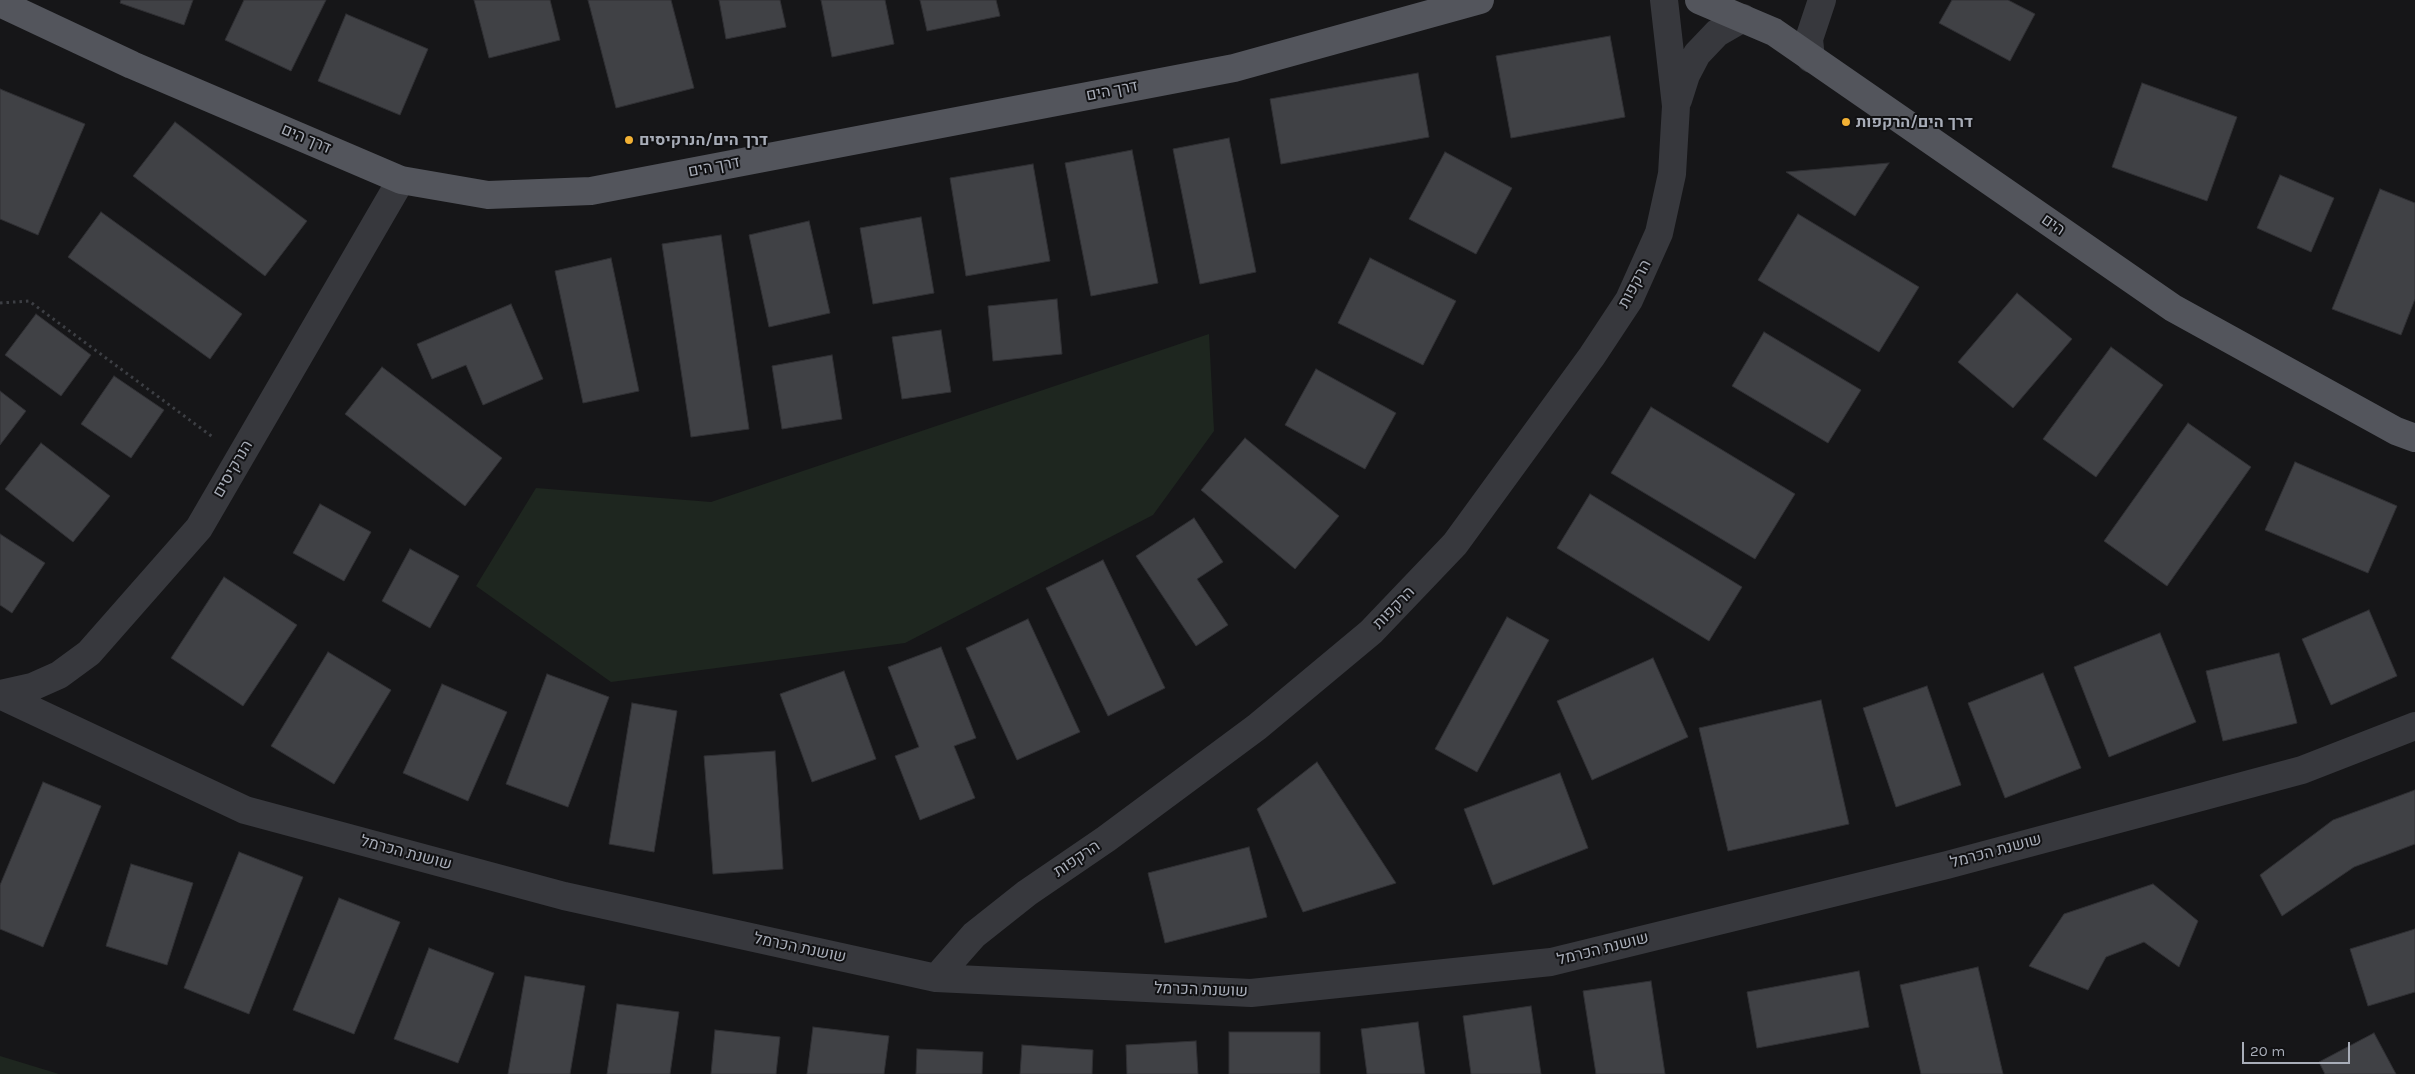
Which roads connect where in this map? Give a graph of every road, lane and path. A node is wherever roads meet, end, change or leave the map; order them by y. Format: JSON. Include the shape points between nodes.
{"nodes":[{"id":1,"x":1480,"y":0,"type":"edge"},
{"id":2,"x":1664,"y":0,"type":"edge"},
{"id":3,"x":1699,"y":0,"type":"edge"},
{"id":4,"x":1822,"y":0,"type":"edge"},
{"id":5,"x":0,"y":3,"type":"edge"},
{"id":6,"x":1743,"y":18,"type":"junction"},
{"id":7,"x":1812,"y":59,"type":"junction"},
{"id":8,"x":1676,"y":106,"type":"junction"},
{"id":9,"x":401,"y":180,"type":"junction"},
{"id":10,"x":0,"y":303,"type":"edge"},
{"id":11,"x":2415,"y":438,"type":"edge"},
{"id":12,"x":240,"y":458,"type":"junction"},
{"id":13,"x":0,"y":695,"type":"edge"},
{"id":14,"x":2415,"y":726,"type":"edge"},
{"id":15,"x":936,"y":978,"type":"junction"}],
"edges":[{"from":1,"to":9,"type":"main road","name":"דרך הים","via":[[1234,68],[592,191],[488,195]]},
{"from":2,"to":8,"type":"street","name":"הרקפות"},
{"from":3,"to":6,"type":"main road","name":"הים"},
{"from":4,"to":7,"type":"street","via":[[1809,39]]},
{"from":5,"to":9,"type":"main road","name":"דרך הים","via":[[132,65]]},
{"from":6,"to":7,"type":"main road","name":"הים","via":[[1774,32]]},
{"from":6,"to":8,"type":"street","name":"הרקפות","via":[[1717,33],[1697,54]]},
{"from":7,"to":11,"type":"main road","name":"הים","via":[[2173,308],[2396,431]]},
{"from":8,"to":15,"type":"street","name":"הרקפות","via":[[1672,174],[1659,233],[1629,300],[1455,544],[1364,638],[1257,727],[1106,839],[1027,892],[974,935]]},
{"from":9,"to":12,"type":"street","name":"הנרקיסים"},
{"from":10,"to":12,"type":"path","via":[[29,301]]},
{"from":12,"to":13,"type":"street","name":"הנרקיסים","via":[[199,528],[89,653],[59,675]]},
{"from":13,"to":15,"type":"street","name":"שושנת הכרמל","via":[[245,810],[564,896]]},
{"from":14,"to":15,"type":"street","name":"שושנת הכרמל","via":[[2302,770],[1947,864],[1551,962],[1250,993]]}]}
